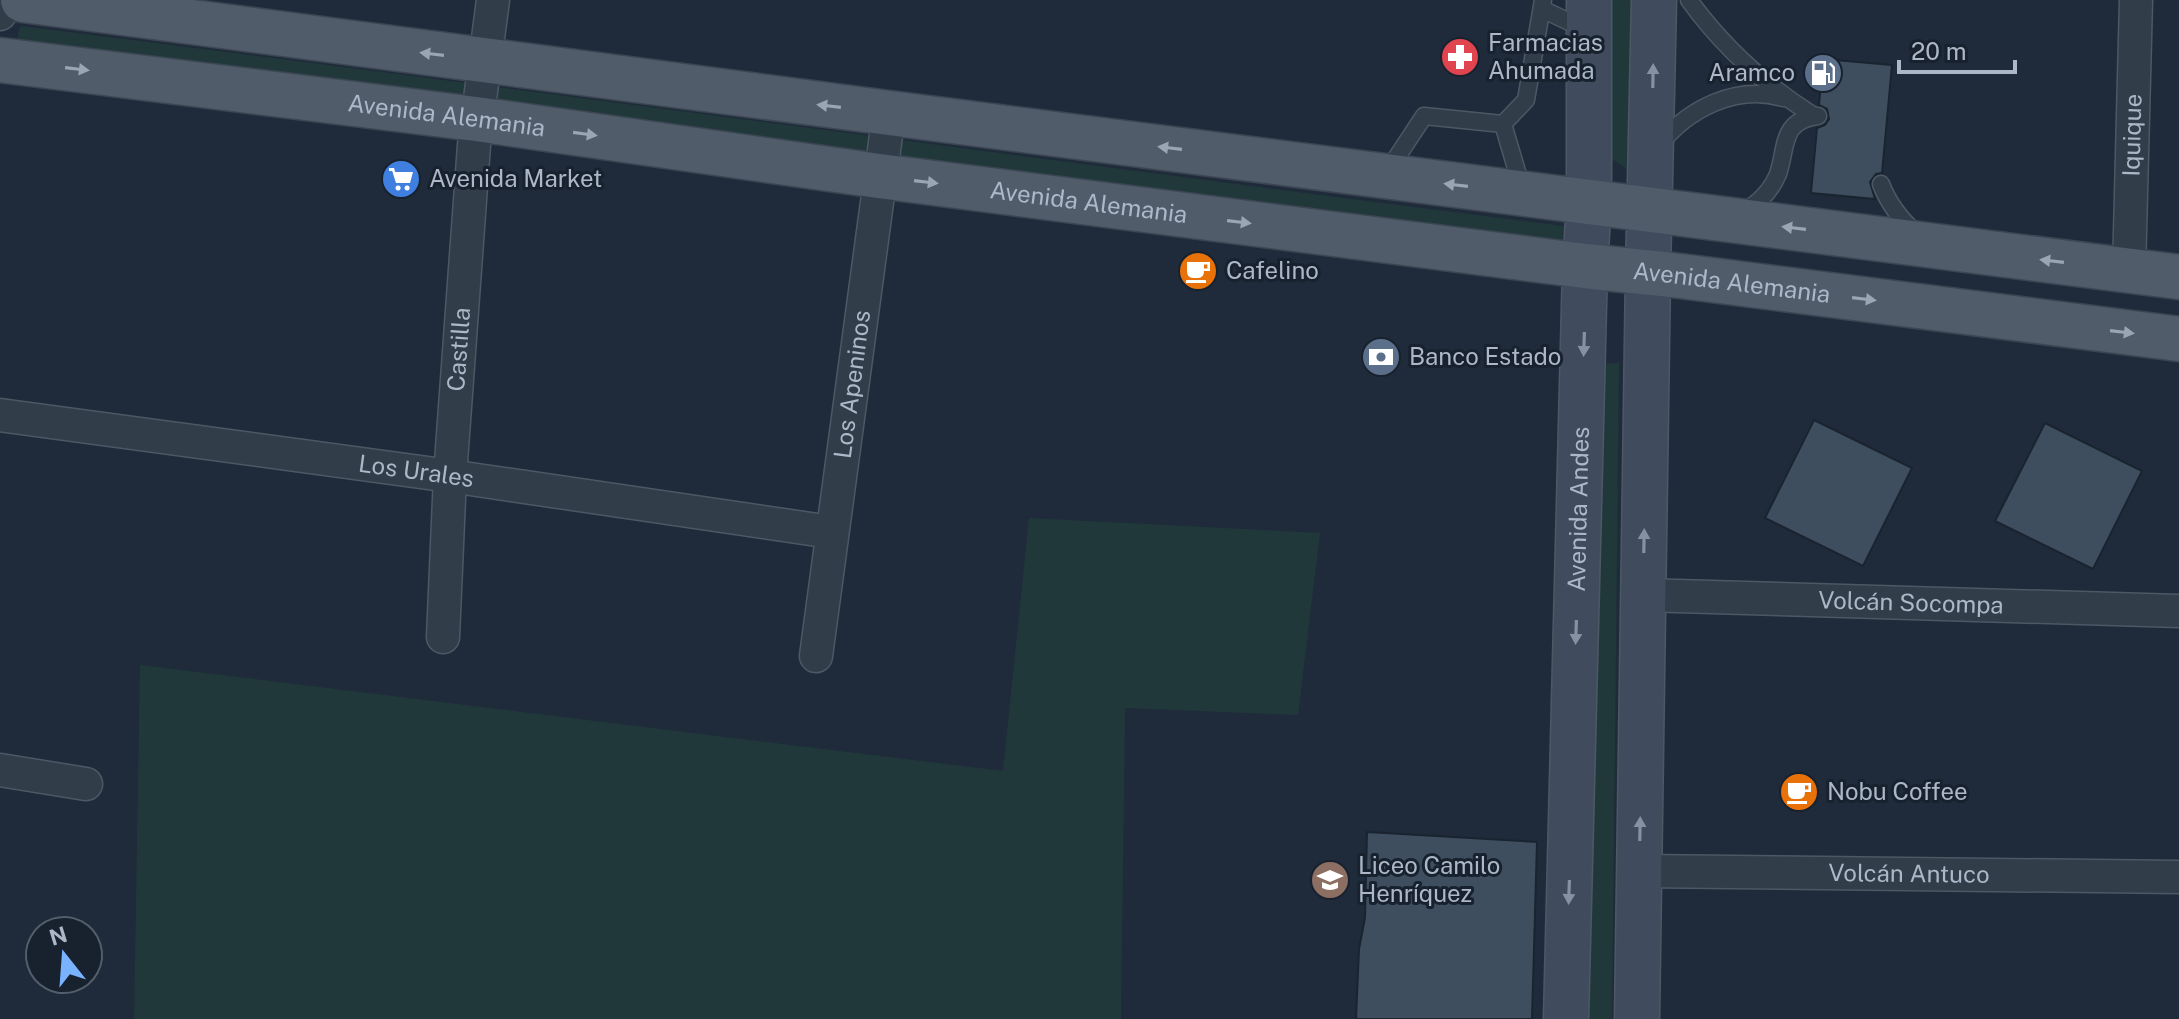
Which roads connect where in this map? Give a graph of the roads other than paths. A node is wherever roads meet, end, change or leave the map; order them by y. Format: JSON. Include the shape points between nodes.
{"nodes":[{"id":1,"x":2,"y":0,"type":"edge"},
{"id":2,"x":23,"y":0,"type":"edge"},
{"id":3,"x":493,"y":0,"type":"edge"},
{"id":4,"x":1654,"y":0,"type":"edge"},
{"id":5,"x":1689,"y":0,"type":"edge"},
{"id":6,"x":2136,"y":0,"type":"edge"},
{"id":7,"x":1542,"y":5,"type":"edge"},
{"id":8,"x":0,"y":14,"type":"edge"},
{"id":9,"x":1589,"y":15,"type":"edge"},
{"id":10,"x":0,"y":60,"type":"edge"},
{"id":11,"x":484,"y":60,"type":"junction"},
{"id":12,"x":1788,"y":99,"type":"junction"},
{"id":13,"x":889,"y":113,"type":"junction"},
{"id":14,"x":476,"y":119,"type":"junction"},
{"id":15,"x":1503,"y":124,"type":"junction"},
{"id":16,"x":1651,"y":155,"type":"junction"},
{"id":17,"x":879,"y":176,"type":"junction"},
{"id":18,"x":1384,"y":176,"type":"junction"},
{"id":19,"x":1881,"y":184,"type":"dead end"},
{"id":20,"x":1524,"y":194,"type":"junction"},
{"id":21,"x":1589,"y":202,"type":"junction"},
{"id":22,"x":1650,"y":210,"type":"junction"},
{"id":23,"x":1722,"y":219,"type":"junction"},
{"id":24,"x":1936,"y":246,"type":"junction"},
{"id":25,"x":1585,"y":266,"type":"junction"},
{"id":26,"x":2129,"y":271,"type":"junction"},
{"id":27,"x":1648,"y":272,"type":"junction"},
{"id":28,"x":2179,"y":277,"type":"edge"},
{"id":29,"x":2179,"y":339,"type":"edge"},
{"id":30,"x":0,"y":415,"type":"edge"},
{"id":31,"x":450,"y":476,"type":"junction"},
{"id":32,"x":831,"y":532,"type":"junction"},
{"id":33,"x":1643,"y":595,"type":"junction"},
{"id":34,"x":2179,"y":611,"type":"edge"},
{"id":35,"x":443,"y":637,"type":"dead end"},
{"id":36,"x":816,"y":656,"type":"dead end"},
{"id":37,"x":0,"y":770,"type":"edge"},
{"id":38,"x":86,"y":784,"type":"dead end"},
{"id":39,"x":1639,"y":871,"type":"junction"},
{"id":40,"x":2179,"y":877,"type":"edge"},
{"id":41,"x":1566,"y":1019,"type":"edge"},
{"id":42,"x":1637,"y":1019,"type":"edge"}],
"edges":[{"from":1,"to":8,"type":"street"},
{"from":11,"to":2,"type":"main road","one_way":true},
{"from":3,"to":11,"type":"street","name":"Castilla"},
{"from":16,"to":4,"type":"main road","one_way":true},
{"from":5,"to":12,"type":"lane","via":[[1735,55]]},
{"from":6,"to":26,"type":"street","name":"Iquique"},
{"from":7,"to":9,"type":"lane"},
{"from":7,"to":15,"type":"lane","via":[[1526,100]]},
{"from":9,"to":21,"type":"main road","name":"Avenida Andes"},
{"from":10,"to":14,"type":"main road","name":"Avenida Alemania","one_way":true},
{"from":13,"to":11,"type":"main road","one_way":true},
{"from":11,"to":14,"type":"street","name":"Castilla"},
{"from":12,"to":16,"type":"lane","via":[[1768,93],[1726,98],[1683,121]]},
{"from":12,"to":23,"type":"lane","via":[[1816,116],[1788,133],[1778,174],[1763,197]]},
{"from":13,"to":17,"type":"street","name":"Los Apeninos"},
{"from":18,"to":13,"type":"main road","one_way":true},
{"from":14,"to":17,"type":"main road","name":"Avenida Alemania","one_way":true},
{"from":14,"to":31,"type":"street","name":"Castilla"},
{"from":15,"to":18,"type":"lane","via":[[1424,116]]},
{"from":15,"to":20,"type":"lane"},
{"from":16,"to":22,"type":"main road"},
{"from":17,"to":25,"type":"main road","name":"Avenida Alemania","one_way":true},
{"from":17,"to":32,"type":"street","name":"Los Apeninos"},
{"from":20,"to":18,"type":"main road","one_way":true},
{"from":19,"to":24,"type":"lane","via":[[1898,215]]},
{"from":20,"to":21,"type":"main road"},
{"from":21,"to":22,"type":"main road"},
{"from":21,"to":25,"type":"main road","name":"Avenida Andes"},
{"from":22,"to":23,"type":"main road"},
{"from":22,"to":27,"type":"main road"},
{"from":24,"to":23,"type":"main road","one_way":true},
{"from":26,"to":24,"type":"main road","one_way":true},
{"from":25,"to":27,"type":"main road","name":"Avenida Alemania"},
{"from":25,"to":41,"type":"main road","name":"Avenida Andes","one_way":true},
{"from":26,"to":28,"type":"main road"},
{"from":27,"to":29,"type":"main road","name":"Avenida Alemania","one_way":true},
{"from":33,"to":27,"type":"main road","one_way":true},
{"from":30,"to":31,"type":"street","name":"Los Urales"},
{"from":31,"to":32,"type":"street","name":"Los Urales"},
{"from":31,"to":35,"type":"street","name":"Castilla"},
{"from":32,"to":36,"type":"street","name":"Los Apeninos"},
{"from":33,"to":34,"type":"street","name":"Volcán Socompa"},
{"from":39,"to":33,"type":"main road","one_way":true},
{"from":37,"to":38,"type":"street"},
{"from":39,"to":40,"type":"street","name":"Volcán Antuco"},
{"from":39,"to":42,"type":"main road"}]}
